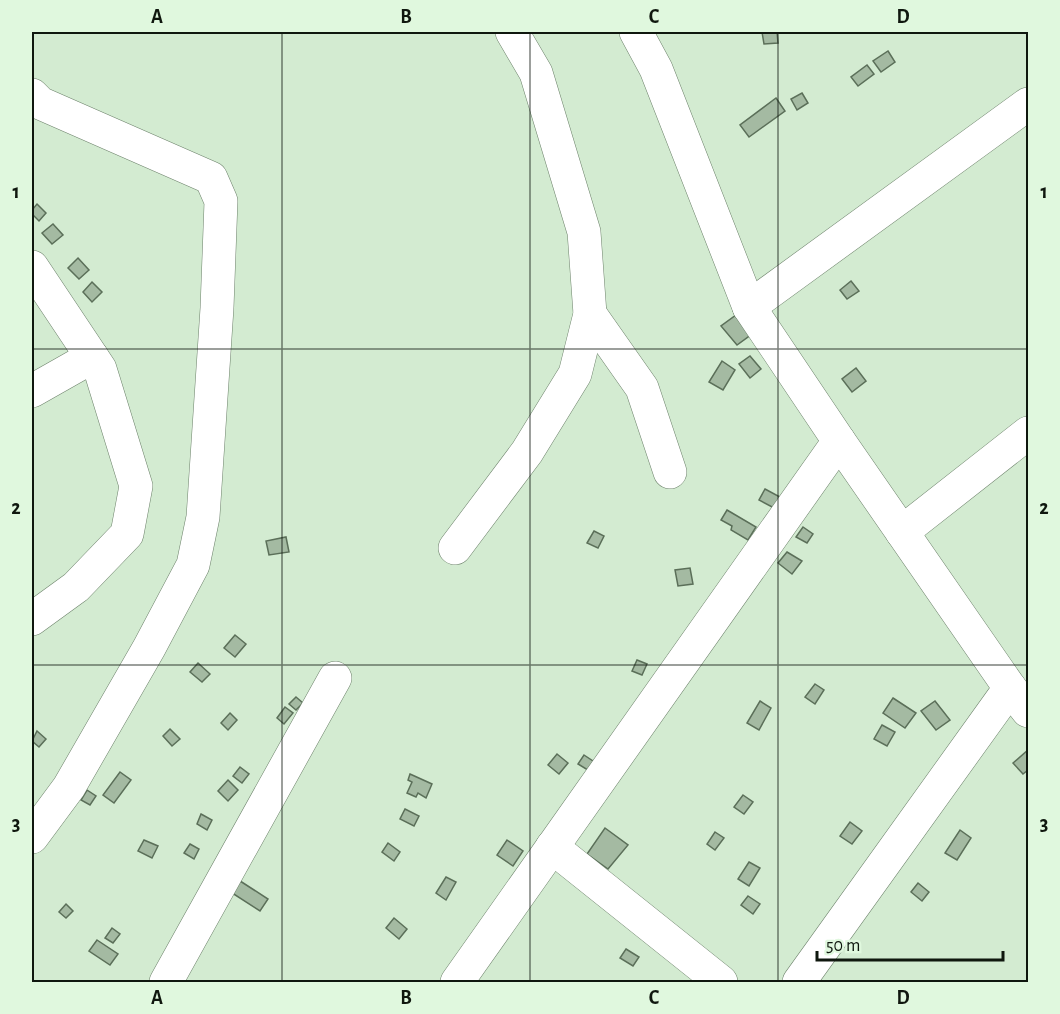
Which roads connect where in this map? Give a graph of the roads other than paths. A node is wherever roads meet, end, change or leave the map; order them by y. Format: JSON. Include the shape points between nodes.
{"nodes":[{"id":1,"x":512,"y":32,"type":"edge"},
{"id":2,"x":644,"y":35,"type":"edge"},
{"id":3,"x":32,"y":96,"type":"edge"},
{"id":4,"x":1029,"y":104,"type":"edge"},
{"id":5,"x":32,"y":267,"type":"edge"},
{"id":6,"x":749,"y":307,"type":"junction"},
{"id":7,"x":590,"y":314,"type":"junction"},
{"id":8,"x":92,"y":357,"type":"junction"},
{"id":9,"x":32,"y":391,"type":"edge"},
{"id":10,"x":1029,"y":433,"type":"edge"},
{"id":11,"x":838,"y":441,"type":"junction"},
{"id":12,"x":670,"y":472,"type":"dead end"},
{"id":13,"x":902,"y":532,"type":"junction"},
{"id":14,"x":455,"y":548,"type":"dead end"},
{"id":15,"x":32,"y":619,"type":"edge"},
{"id":16,"x":335,"y":678,"type":"dead end"},
{"id":17,"x":1019,"y":700,"type":"edge"},
{"id":18,"x":32,"y":837,"type":"edge"},
{"id":19,"x":552,"y":848,"type":"junction"},
{"id":20,"x":166,"y":982,"type":"edge"},
{"id":21,"x":457,"y":982,"type":"edge"},
{"id":22,"x":721,"y":982,"type":"edge"},
{"id":23,"x":799,"y":982,"type":"edge"}],
"edges":[{"from":1,"to":7,"type":"street","via":[[536,73],[584,231]]},
{"from":2,"to":6,"type":"street"},
{"from":3,"to":18,"type":"street","via":[[40,103],[211,178],[221,201],[203,517],[193,565],[69,787]]},
{"from":4,"to":6,"type":"street"},
{"from":5,"to":8,"type":"street"},
{"from":6,"to":11,"type":"street"},
{"from":7,"to":12,"type":"street","via":[[642,388]]},
{"from":7,"to":14,"type":"street","via":[[575,374],[526,452]]},
{"from":8,"to":9,"type":"street"},
{"from":8,"to":15,"type":"street","via":[[100,369],[136,486],[127,534],[76,587]]},
{"from":10,"to":13,"type":"street"},
{"from":11,"to":13,"type":"street"},
{"from":11,"to":19,"type":"street"},
{"from":13,"to":17,"type":"street"},
{"from":16,"to":20,"type":"street"},
{"from":17,"to":23,"type":"street"},
{"from":19,"to":21,"type":"street"},
{"from":19,"to":22,"type":"street"}]}
